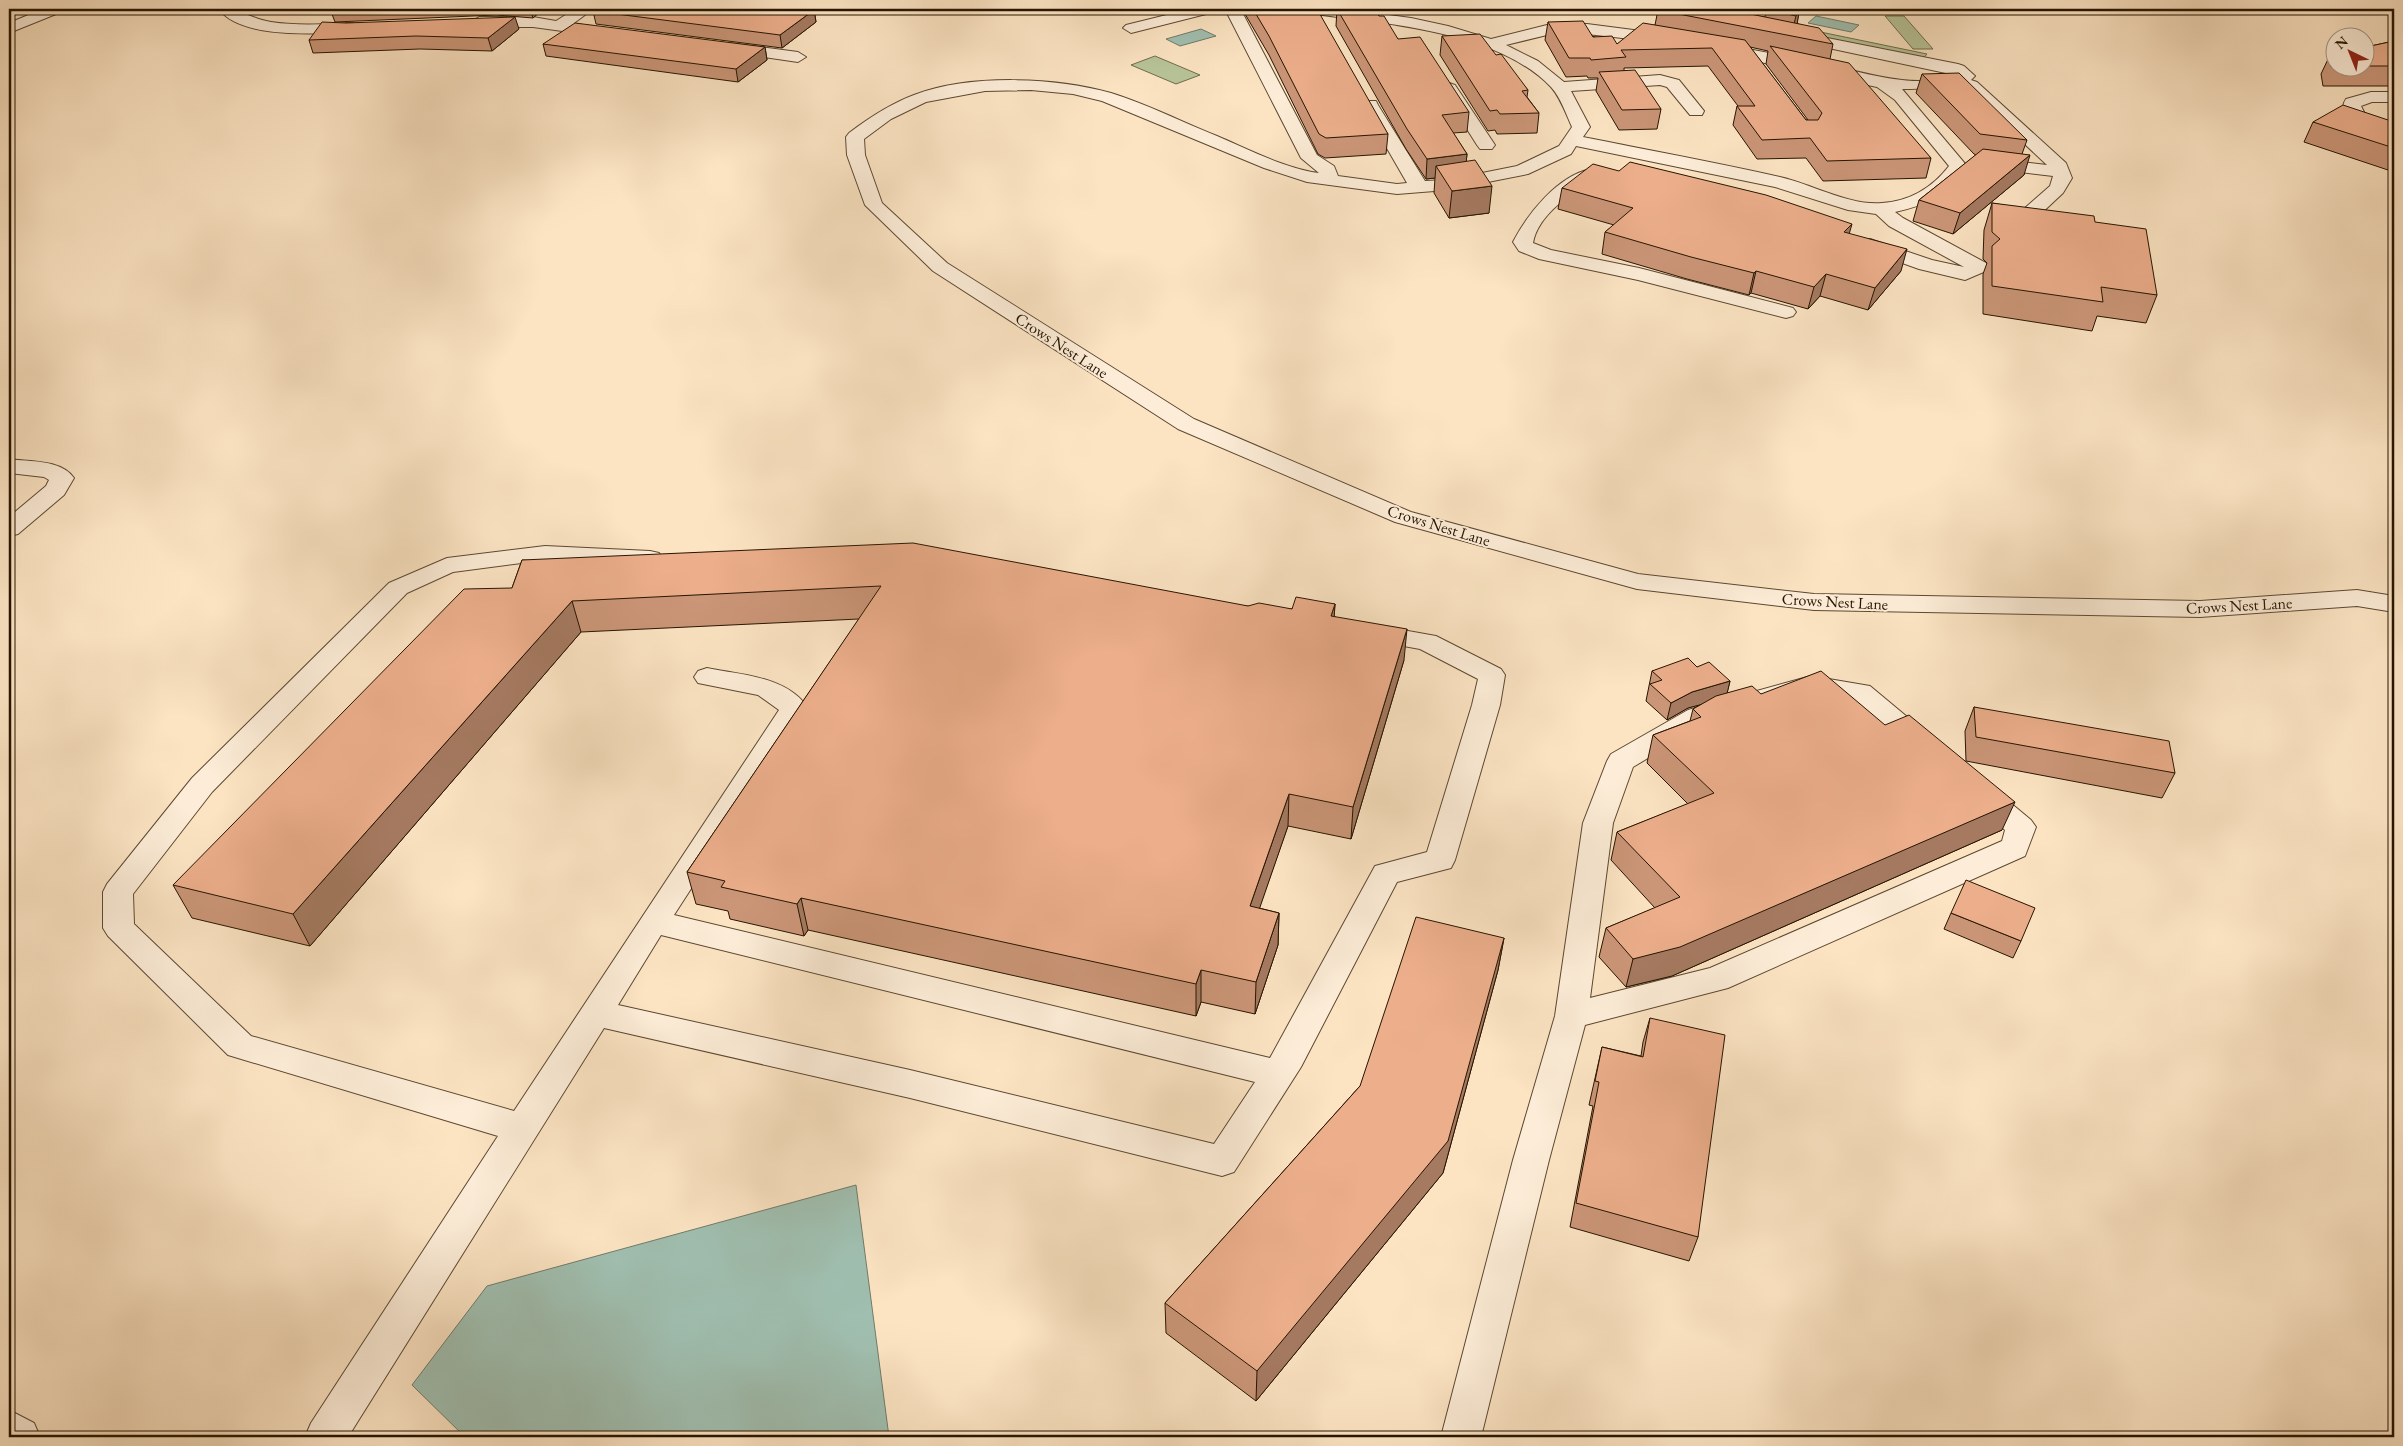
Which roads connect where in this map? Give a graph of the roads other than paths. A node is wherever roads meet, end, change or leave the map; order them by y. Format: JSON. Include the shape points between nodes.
{"nodes":[{"id":1,"x":56,"y":9,"type":"edge"},
{"id":2,"x":227,"y":9,"type":"edge"},
{"id":3,"x":585,"y":9,"type":"edge"},
{"id":4,"x":1208,"y":9,"type":"edge"},
{"id":5,"x":1237,"y":9,"type":"edge"},
{"id":6,"x":1322,"y":15,"type":"edge"},
{"id":7,"x":459,"y":23,"type":"edge"},
{"id":8,"x":559,"y":26,"type":"junction"},
{"id":9,"x":373,"y":27,"type":"edge"},
{"id":10,"x":9,"y":28,"type":"edge"},
{"id":11,"x":1130,"y":28,"type":"dead end"},
{"id":12,"x":588,"y":30,"type":"edge"},
{"id":13,"x":1784,"y":34,"type":"edge"},
{"id":14,"x":1685,"y":41,"type":"edge"},
{"id":15,"x":1490,"y":44,"type":"junction"},
{"id":16,"x":1703,"y":45,"type":"edge"},
{"id":17,"x":712,"y":46,"type":"edge"},
{"id":18,"x":1747,"y":53,"type":"junction"},
{"id":19,"x":798,"y":57,"type":"dead end"},
{"id":20,"x":1439,"y":72,"type":"edge"},
{"id":21,"x":1763,"y":72,"type":"edge"},
{"id":22,"x":1958,"y":81,"type":"junction"},
{"id":23,"x":1882,"y":83,"type":"junction"},
{"id":24,"x":1559,"y":87,"type":"junction"},
{"id":25,"x":1362,"y":91,"type":"edge"},
{"id":26,"x":2394,"y":98,"type":"edge"},
{"id":27,"x":1696,"y":111,"type":"dead end"},
{"id":28,"x":1146,"y":113,"type":"junction"},
{"id":29,"x":1128,"y":125,"type":"dead end"},
{"id":30,"x":2394,"y":133,"type":"edge"},
{"id":31,"x":1572,"y":140,"type":"junction"},
{"id":32,"x":1486,"y":145,"type":"dead end"},
{"id":33,"x":1619,"y":149,"type":"junction"},
{"id":34,"x":1253,"y":157,"type":"junction"},
{"id":35,"x":1951,"y":158,"type":"junction"},
{"id":36,"x":1216,"y":161,"type":"dead end"},
{"id":37,"x":2061,"y":172,"type":"junction"},
{"id":38,"x":1329,"y":180,"type":"junction"},
{"id":39,"x":1461,"y":182,"type":"junction"},
{"id":40,"x":1419,"y":187,"type":"junction"},
{"id":41,"x":1353,"y":191,"type":"junction"},
{"id":42,"x":1881,"y":209,"type":"junction"},
{"id":43,"x":2024,"y":219,"type":"edge"},
{"id":44,"x":1852,"y":239,"type":"edge"},
{"id":45,"x":1786,"y":312,"type":"dead end"},
{"id":46,"x":9,"y":466,"type":"edge"},
{"id":47,"x":9,"y":529,"type":"edge"},
{"id":48,"x":681,"y":559,"type":"edge"},
{"id":49,"x":2394,"y":604,"type":"edge"},
{"id":50,"x":1341,"y":627,"type":"edge"},
{"id":51,"x":707,"y":677,"type":"dead end"},
{"id":52,"x":654,"y":922,"type":"junction"},
{"id":53,"x":596,"y":1013,"type":"junction"},
{"id":54,"x":1571,"y":1016,"type":"junction"},
{"id":55,"x":1279,"y":1074,"type":"junction"},
{"id":56,"x":522,"y":1128,"type":"junction"},
{"id":57,"x":9,"y":1429,"type":"edge"},
{"id":58,"x":20,"y":1437,"type":"edge"},
{"id":59,"x":325,"y":1437,"type":"edge"},
{"id":60,"x":1461,"y":1437,"type":"edge"}],
"edges":[{"from":1,"to":10,"type":"street"},
{"from":2,"to":9,"type":"street","via":[[235,16],[264,25]]},
{"from":3,"to":8,"type":"street"},
{"from":4,"to":11,"type":"street"},
{"from":5,"to":38,"type":"street","via":[[1234,11],[1310,158],[1328,170]]},
{"from":6,"to":15,"type":"street","via":[[1470,37]]},
{"from":7,"to":8,"type":"street","via":[[533,22]]},
{"from":8,"to":12,"type":"street"},
{"from":13,"to":22,"type":"street","via":[[1958,69],[1966,76]]},
{"from":14,"to":15,"type":"street","via":[[1587,29],[1547,30]]},
{"from":15,"to":24,"type":"street","via":[[1516,54]]},
{"from":16,"to":18,"type":"street"},
{"from":17,"to":19,"type":"street"},
{"from":18,"to":21,"type":"street"},
{"from":18,"to":23,"type":"street"},
{"from":20,"to":32,"type":"street"},
{"from":22,"to":23,"type":"street","via":[[1912,85]]},
{"from":22,"to":37,"type":"street","via":[[1971,85]]},
{"from":23,"to":35,"type":"street","via":[[1901,96]]},
{"from":24,"to":27,"type":"street","via":[[1660,80],[1673,83]]},
{"from":24,"to":31,"type":"street","via":[[1581,127]]},
{"from":25,"to":40,"type":"street"},
{"from":26,"to":30,"type":"street","via":[[2359,100],[2352,104],[2351,110],[2369,124]]},
{"from":28,"to":29,"type":"street","via":[[1126,121]]},
{"from":28,"to":34,"type":"street","name":"Crows Nest Lane"},
{"from":28,"to":49,"type":"street","name":"Crows Nest Lane","via":[[1107,97],[1072,89],[1031,85],[950,91],[920,98],[884,115],[855,137],[856,155],[874,205],[940,266],[1186,424],[1403,517],[1637,581],[1814,602],[2200,609],[2357,598]]},
{"from":31,"to":33,"type":"street"},
{"from":31,"to":39,"type":"street","name":"Crows Nest Lane","via":[[1565,150],[1522,170]]},
{"from":33,"to":42,"type":"street","via":[[1779,182],[1855,206]]},
{"from":33,"to":45,"type":"street","via":[[1605,170],[1541,210],[1527,233],[1526,247],[1546,255],[1639,274]]},
{"from":34,"to":36,"type":"street"},
{"from":34,"to":38,"type":"street","name":"Crows Nest Lane","via":[[1313,178]]},
{"from":34,"to":41,"type":"street","via":[[1245,169],[1250,173]]},
{"from":35,"to":37,"type":"street"},
{"from":35,"to":42,"type":"street","via":[[1958,166],[1942,187],[1914,202]]},
{"from":37,"to":43,"type":"street","via":[[2063,178],[2057,189]]},
{"from":38,"to":41,"type":"street","name":"Crows Nest Lane"},
{"from":39,"to":40,"type":"street","name":"Crows Nest Lane"},
{"from":39,"to":41,"type":"street","via":[[1464,188],[1455,192],[1367,201]]},
{"from":40,"to":41,"type":"street","name":"Crows Nest Lane"},
{"from":42,"to":44,"type":"street","via":[[1896,222],[1979,267],[1965,274],[1926,265]]},
{"from":46,"to":47,"type":"street","via":[[50,471],[62,478],[56,490]]},
{"from":48,"to":56,"type":"street","via":[[545,553],[447,565],[398,588],[202,785],[118,892],[119,928],[240,1046]]},
{"from":50,"to":55,"type":"street","via":[[1427,642],[1492,675],[1440,860],[1386,874]]},
{"from":51,"to":52,"type":"street","via":[[766,688],[794,708]]},
{"from":52,"to":53,"type":"street"},
{"from":52,"to":55,"type":"street"},
{"from":53,"to":55,"type":"street","via":[[823,1062],[1045,1115],[1222,1162]]},
{"from":53,"to":56,"type":"street"},
{"from":54,"to":54,"type":"street","via":[[1598,823],[1621,761],[1698,716],[1811,685],[1860,692],[2021,827],[2015,848],[1717,979]]},
{"from":54,"to":60,"type":"street"},
{"from":56,"to":59,"type":"street"},
{"from":57,"to":58,"type":"street"}]}
